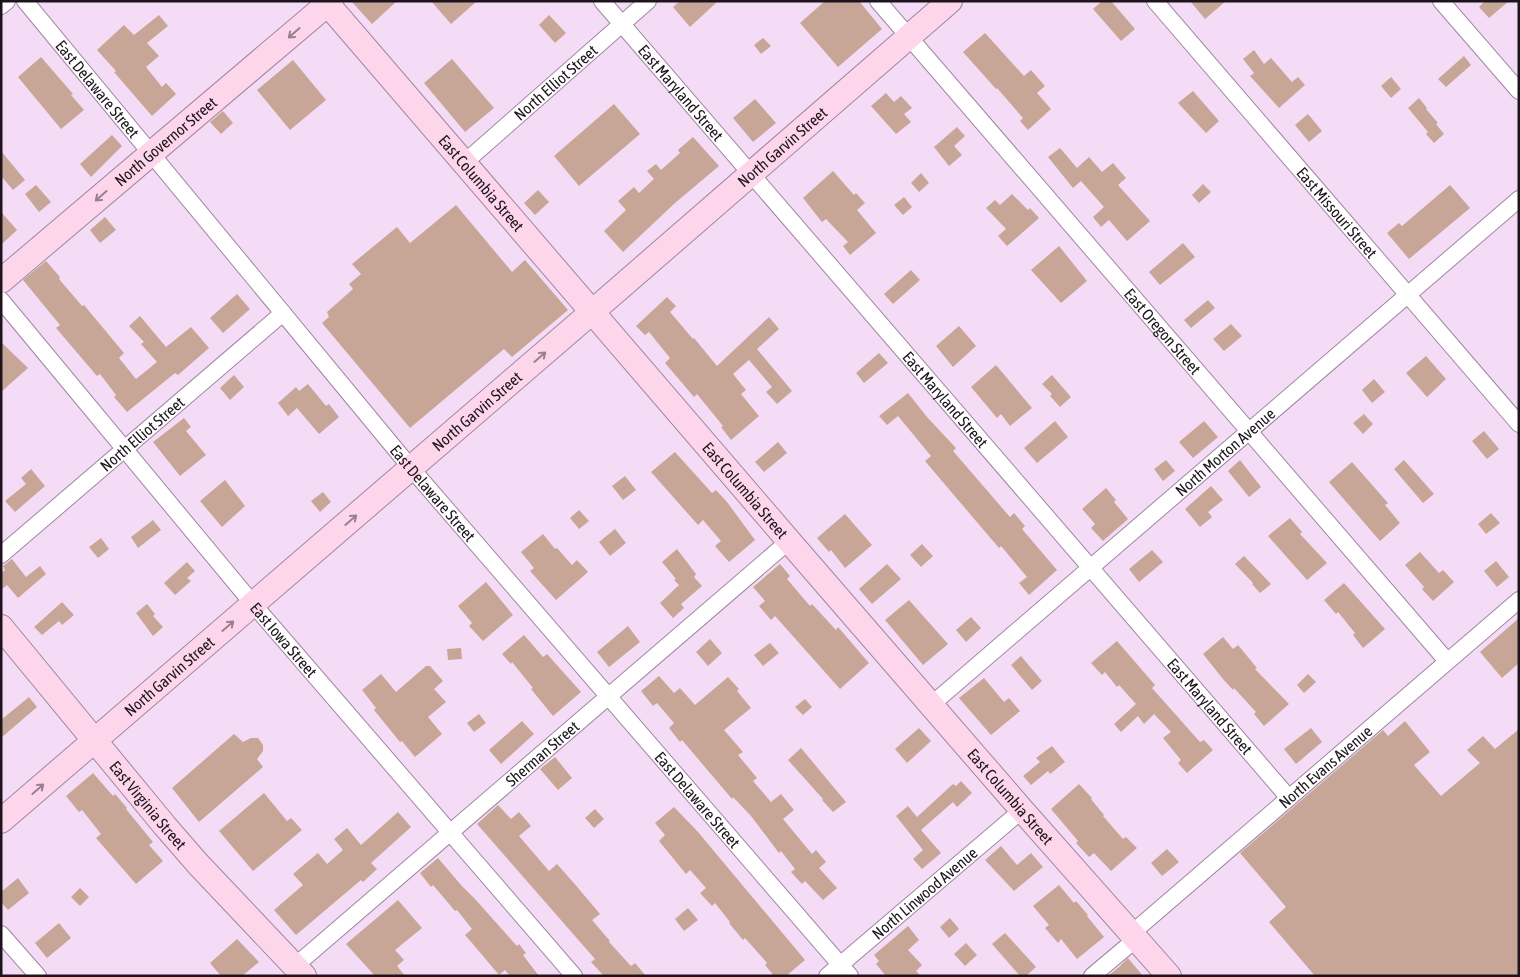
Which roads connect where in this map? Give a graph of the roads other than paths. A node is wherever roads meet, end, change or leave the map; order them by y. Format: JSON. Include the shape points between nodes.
{"nodes":[{"id":1,"x":7,"y":1,"type":"edge"},
{"id":2,"x":25,"y":1,"type":"edge"},
{"id":3,"x":602,"y":1,"type":"edge"},
{"id":4,"x":648,"y":1,"type":"edge"},
{"id":5,"x":878,"y":1,"type":"edge"},
{"id":6,"x":950,"y":1,"type":"edge"},
{"id":7,"x":1154,"y":1,"type":"edge"},
{"id":8,"x":1441,"y":1,"type":"edge"},
{"id":9,"x":328,"y":2,"type":"edge"},
{"id":10,"x":1,"y":6,"type":"edge"},
{"id":11,"x":622,"y":24,"type":"junction"},
{"id":12,"x":909,"y":37,"type":"junction"},
{"id":13,"x":1519,"y":91,"type":"edge"},
{"id":14,"x":151,"y":153,"type":"junction"},
{"id":15,"x":464,"y":163,"type":"junction"},
{"id":16,"x":751,"y":174,"type":"junction"},
{"id":17,"x":1519,"y":199,"type":"edge"},
{"id":18,"x":1,"y":281,"type":"edge"},
{"id":19,"x":1407,"y":295,"type":"junction"},
{"id":20,"x":1,"y":300,"type":"edge"},
{"id":21,"x":592,"y":312,"type":"junction"},
{"id":22,"x":283,"y":313,"type":"junction"},
{"id":23,"x":1519,"y":424,"type":"edge"},
{"id":24,"x":1249,"y":432,"type":"junction"},
{"id":25,"x":125,"y":448,"type":"junction"},
{"id":26,"x":411,"y":468,"type":"junction"},
{"id":27,"x":789,"y":541,"type":"junction"},
{"id":28,"x":1,"y":555,"type":"edge"},
{"id":29,"x":1090,"y":569,"type":"junction"},
{"id":30,"x":1519,"y":600,"type":"edge"},
{"id":31,"x":253,"y":604,"type":"junction"},
{"id":32,"x":1,"y":627,"type":"edge"},
{"id":33,"x":1447,"y":661,"type":"junction"},
{"id":34,"x":608,"y":696,"type":"junction"},
{"id":35,"x":931,"y":705,"type":"junction"},
{"id":36,"x":95,"y":740,"type":"junction"},
{"id":37,"x":1289,"y":798,"type":"junction"},
{"id":38,"x":1022,"y":810,"type":"junction"},
{"id":39,"x":1,"y":820,"type":"edge"},
{"id":40,"x":450,"y":832,"type":"junction"},
{"id":41,"x":1,"y":934,"type":"edge"},
{"id":42,"x":1134,"y":936,"type":"junction"},
{"id":43,"x":845,"y":970,"type":"edge"},
{"id":44,"x":299,"y":971,"type":"edge"},
{"id":45,"x":38,"y":976,"type":"edge"},
{"id":46,"x":574,"y":976,"type":"edge"},
{"id":47,"x":827,"y":976,"type":"edge"},
{"id":48,"x":1092,"y":976,"type":"edge"},
{"id":49,"x":1169,"y":976,"type":"edge"}],
"edges":[{"from":1,"to":10,"type":"street"},
{"from":2,"to":14,"type":"street","name":"East Delaware Street"},
{"from":3,"to":11,"type":"street","name":"East Maryland Street"},
{"from":4,"to":11,"type":"street","name":"North Elliot Street"},
{"from":5,"to":12,"type":"street","name":"East Oregon Street"},
{"from":6,"to":12,"type":"main road","name":"North Garvin Street"},
{"from":7,"to":19,"type":"street","name":"East Missouri Street"},
{"from":8,"to":13,"type":"street"},
{"from":9,"to":14,"type":"main road","name":"North Governor Street","one_way":true},
{"from":9,"to":15,"type":"main road","name":"East Columbia Street"},
{"from":11,"to":15,"type":"street","name":"North Elliot Street"},
{"from":11,"to":16,"type":"street","name":"East Maryland Street"},
{"from":12,"to":16,"type":"main road","name":"North Garvin Street"},
{"from":12,"to":24,"type":"street","name":"East Oregon Street"},
{"from":14,"to":18,"type":"main road","name":"North Governor Street","one_way":true},
{"from":14,"to":22,"type":"street","name":"East Delaware Street"},
{"from":15,"to":21,"type":"main road","name":"East Columbia Street"},
{"from":16,"to":21,"type":"main road","name":"North Garvin Street"},
{"from":16,"to":29,"type":"street","name":"East Maryland Street"},
{"from":17,"to":19,"type":"street","name":"North Morton Avenue"},
{"from":19,"to":23,"type":"street","name":"East Missouri Street"},
{"from":19,"to":24,"type":"street","name":"North Morton Avenue"},
{"from":20,"to":25,"type":"street","name":"East Iowa Street"},
{"from":26,"to":21,"type":"main road","name":"North Garvin Street","one_way":true},
{"from":21,"to":27,"type":"main road","name":"East Columbia Street"},
{"from":22,"to":25,"type":"street","name":"North Elliot Street"},
{"from":22,"to":26,"type":"street","name":"East Delaware Street"},
{"from":24,"to":29,"type":"street","name":"North Morton Avenue"},
{"from":24,"to":33,"type":"street","name":"East Oregon Street"},
{"from":25,"to":28,"type":"street","name":"North Elliot Street"},
{"from":25,"to":31,"type":"street","name":"East Iowa Street"},
{"from":31,"to":26,"type":"main road","name":"North Garvin Street","one_way":true},
{"from":26,"to":34,"type":"street","name":"East Delaware Street"},
{"from":27,"to":34,"type":"street","name":"Sherman Street"},
{"from":27,"to":35,"type":"main road","name":"East Columbia Street"},
{"from":29,"to":35,"type":"street","name":"North Morton Avenue"},
{"from":29,"to":37,"type":"street","name":"East Maryland Street"},
{"from":30,"to":33,"type":"street","name":"North Evans Avenue"},
{"from":36,"to":31,"type":"main road","name":"North Garvin Street","one_way":true},
{"from":31,"to":40,"type":"street","name":"East Iowa Street"},
{"from":32,"to":36,"type":"main road","name":"East Virginia Street"},
{"from":33,"to":37,"type":"street","name":"North Evans Avenue"},
{"from":34,"to":40,"type":"street","name":"Sherman Street"},
{"from":34,"to":43,"type":"street","name":"East Delaware Street"},
{"from":35,"to":38,"type":"main road","name":"East Columbia Street"},
{"from":39,"to":36,"type":"main road","name":"North Garvin Street","one_way":true},
{"from":36,"to":44,"type":"main road","name":"East Virginia Street","via":[[198,864]]},
{"from":37,"to":42,"type":"street","name":"North Evans Avenue"},
{"from":38,"to":42,"type":"main road","name":"East Columbia Street"},
{"from":38,"to":43,"type":"street","name":"North Linwood Avenue"},
{"from":40,"to":44,"type":"street","name":"Sherman Street"},
{"from":40,"to":46,"type":"street","name":"East Iowa Street"},
{"from":41,"to":45,"type":"street"},
{"from":42,"to":48,"type":"street","name":"North Evans Avenue"},
{"from":42,"to":49,"type":"main road","name":"East Columbia Street"},
{"from":43,"to":47,"type":"street","name":"North Linwood Avenue"}]}
